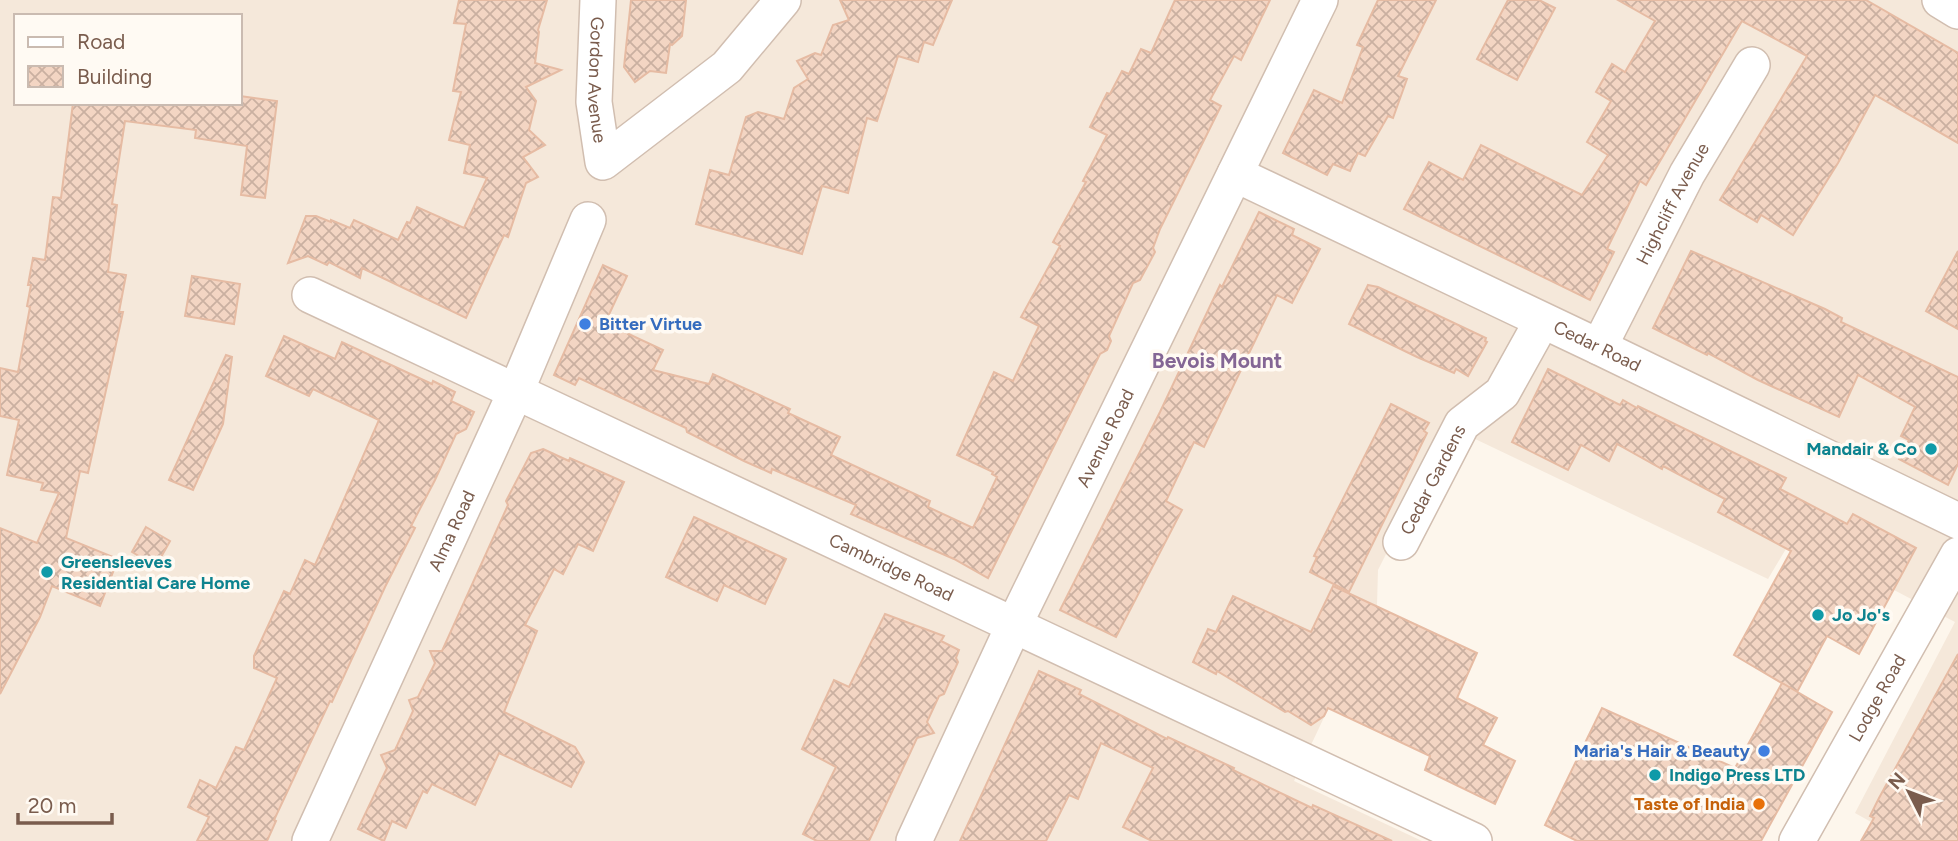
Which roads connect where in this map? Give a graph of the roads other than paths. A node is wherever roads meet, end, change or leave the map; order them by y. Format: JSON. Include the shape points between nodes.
{"nodes":[{"id":1,"x":598,"y":0,"type":"edge"},
{"id":2,"x":783,"y":0,"type":"edge"},
{"id":3,"x":1320,"y":0,"type":"edge"},
{"id":4,"x":1940,"y":0,"type":"edge"},
{"id":5,"x":1958,"y":10,"type":"edge"},
{"id":6,"x":1752,"y":65,"type":"dead end"},
{"id":7,"x":1234,"y":174,"type":"junction"},
{"id":8,"x":588,"y":220,"type":"dead end"},
{"id":9,"x":310,"y":295,"type":"dead end"},
{"id":10,"x":1542,"y":321,"type":"junction"},
{"id":11,"x":1599,"y":347,"type":"junction"},
{"id":12,"x":516,"y":391,"type":"junction"},
{"id":13,"x":1958,"y":521,"type":"edge"},
{"id":14,"x":1401,"y":542,"type":"dead end"},
{"id":15,"x":1958,"y":555,"type":"edge"},
{"id":16,"x":1014,"y":625,"type":"junction"},
{"id":17,"x":310,"y":841,"type":"edge"},
{"id":18,"x":914,"y":841,"type":"edge"},
{"id":19,"x":1474,"y":841,"type":"edge"},
{"id":20,"x":1797,"y":841,"type":"edge"}],
"edges":[{"from":1,"to":2,"type":"street","name":"Gordon Avenue","via":[[594,102],[603,162],[727,67]]},
{"from":3,"to":7,"type":"street","name":"Avenue Road"},
{"from":4,"to":5,"type":"street"},
{"from":6,"to":11,"type":"street","name":"Highcliff Avenue","via":[[1687,174]]},
{"from":7,"to":10,"type":"street","name":"Cedar Road"},
{"from":7,"to":16,"type":"street","name":"Avenue Road"},
{"from":8,"to":12,"type":"street","name":"Alma Road"},
{"from":9,"to":12,"type":"street","name":"Cambridge Road"},
{"from":10,"to":11,"type":"street","name":"Cedar Road"},
{"from":10,"to":14,"type":"street","name":"Cedar Gardens","via":[[1502,393],[1462,424]]},
{"from":11,"to":13,"type":"street","name":"Cedar Road"},
{"from":12,"to":16,"type":"street","name":"Cambridge Road"},
{"from":12,"to":17,"type":"street","name":"Alma Road"},
{"from":15,"to":20,"type":"street","name":"Lodge Road"},
{"from":16,"to":18,"type":"street","name":"Avenue Road"},
{"from":16,"to":19,"type":"street","name":"Cambridge Road"}]}
